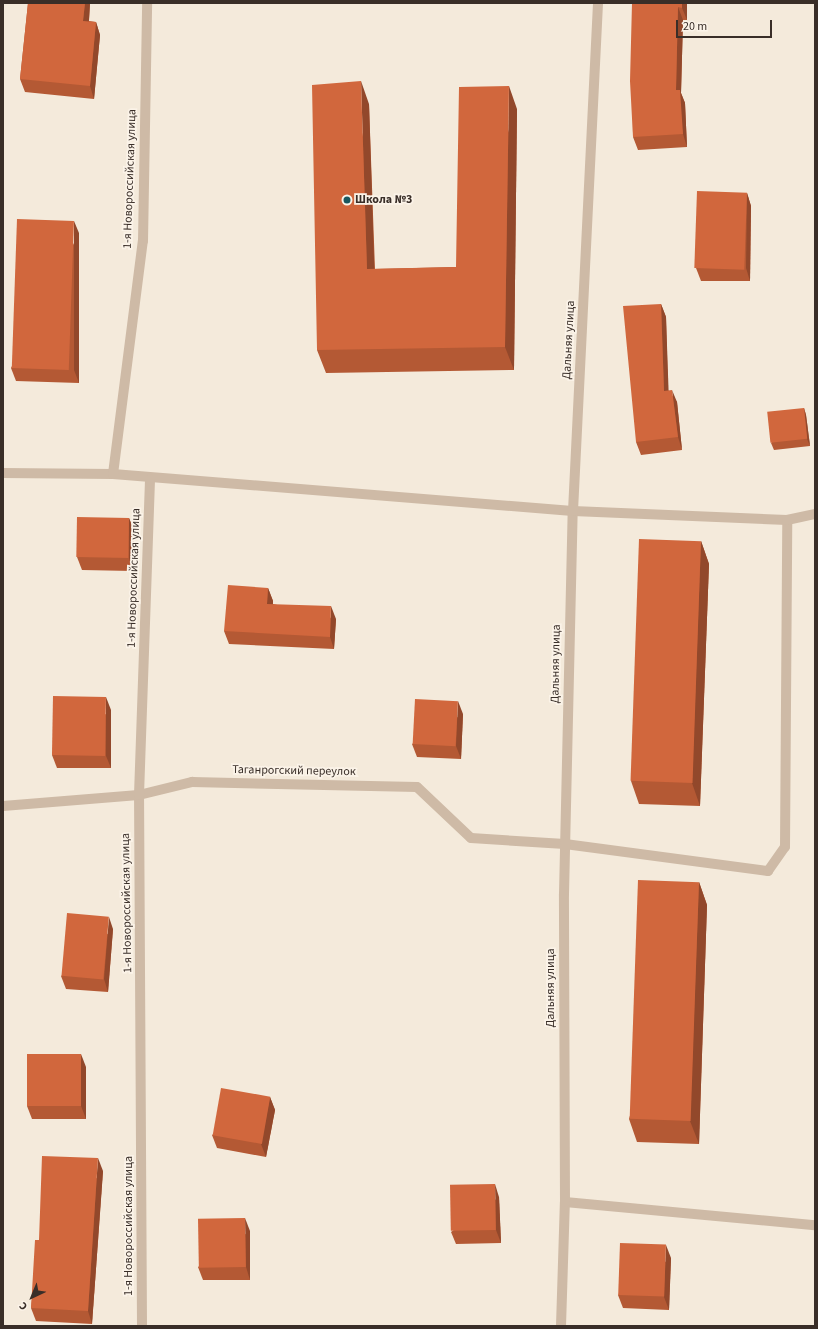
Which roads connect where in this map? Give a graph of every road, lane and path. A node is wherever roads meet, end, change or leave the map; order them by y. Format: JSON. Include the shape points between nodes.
{"nodes":[{"id":1,"x":147,"y":3,"type":"edge"},
{"id":2,"x":598,"y":3,"type":"edge"},
{"id":3,"x":3,"y":473,"type":"edge"},
{"id":4,"x":113,"y":474,"type":"junction"},
{"id":5,"x":150,"y":479,"type":"junction"},
{"id":6,"x":573,"y":512,"type":"junction"},
{"id":7,"x":815,"y":514,"type":"edge"},
{"id":8,"x":787,"y":520,"type":"junction"},
{"id":9,"x":139,"y":795,"type":"junction"},
{"id":10,"x":3,"y":806,"type":"edge"},
{"id":11,"x":565,"y":844,"type":"junction"},
{"id":12,"x":565,"y":1202,"type":"junction"},
{"id":13,"x":815,"y":1225,"type":"edge"},
{"id":14,"x":142,"y":1326,"type":"edge"},
{"id":15,"x":562,"y":1326,"type":"edge"}],
"edges":[{"from":1,"to":4,"type":"street","name":"1-я Новороссийская улица","via":[[143,241]]},
{"from":2,"to":6,"type":"street","name":"Дальняя улица"},
{"from":3,"to":4,"type":"street"},
{"from":4,"to":5,"type":"street"},
{"from":5,"to":6,"type":"street"},
{"from":5,"to":9,"type":"street","name":"1-я Новороссийская улица"},
{"from":6,"to":8,"type":"street"},
{"from":6,"to":11,"type":"street","name":"Дальняя улица"},
{"from":7,"to":8,"type":"street"},
{"from":8,"to":11,"type":"street","name":"Таганрогский переулок","via":[[785,847],[768,871]]},
{"from":9,"to":10,"type":"street","name":"Таганрогский переулок"},
{"from":9,"to":11,"type":"street","name":"Таганрогский переулок","via":[[192,782],[418,787],[470,838]]},
{"from":9,"to":14,"type":"street","name":"1-я Новороссийская улица"},
{"from":11,"to":12,"type":"street","name":"Дальняя улица"},
{"from":12,"to":13,"type":"street"},
{"from":12,"to":15,"type":"street","name":"Дальняя улица"}]}
